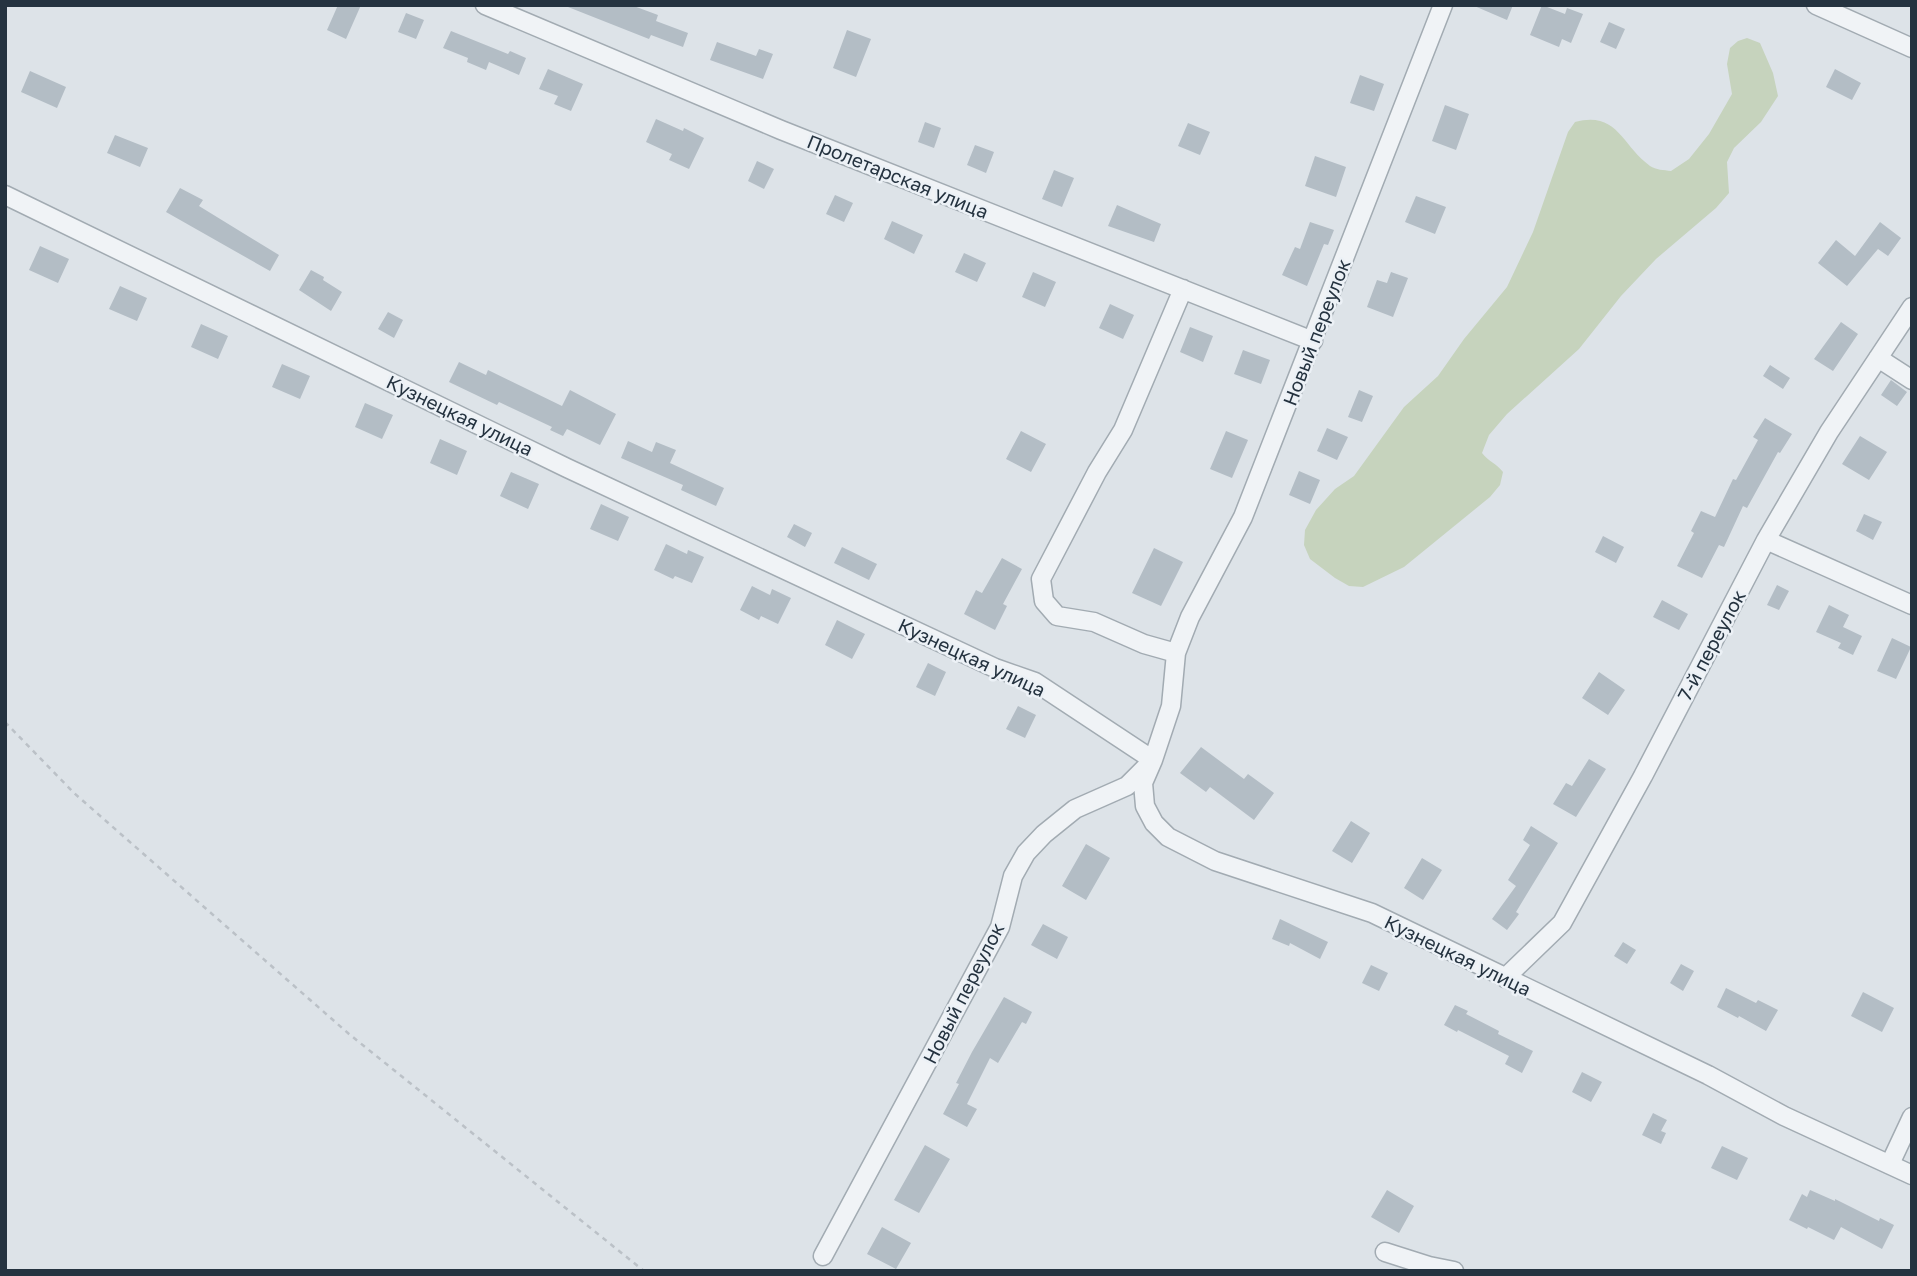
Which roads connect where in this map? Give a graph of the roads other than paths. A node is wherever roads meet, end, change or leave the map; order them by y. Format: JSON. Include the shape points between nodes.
{"nodes":[{"id":1,"x":485,"y":5,"type":"edge"},
{"id":2,"x":1443,"y":5,"type":"edge"},
{"id":3,"x":1816,"y":5,"type":"edge"},
{"id":4,"x":1912,"y":48,"type":"edge"},
{"id":5,"x":5,"y":195,"type":"edge"},
{"id":6,"x":1183,"y":289,"type":"junction"},
{"id":7,"x":1912,"y":307,"type":"edge"},
{"id":8,"x":1313,"y":341,"type":"junction"},
{"id":9,"x":1878,"y":358,"type":"junction"},
{"id":10,"x":1912,"y":380,"type":"edge"},
{"id":11,"x":1766,"y":540,"type":"junction"},
{"id":12,"x":1912,"y":605,"type":"edge"},
{"id":13,"x":1176,"y":653,"type":"junction"},
{"id":14,"x":1153,"y":760,"type":"junction"},
{"id":15,"x":1505,"y":978,"type":"junction"},
{"id":16,"x":1912,"y":1117,"type":"edge"},
{"id":17,"x":1890,"y":1164,"type":"junction"},
{"id":18,"x":1912,"y":1175,"type":"edge"},
{"id":19,"x":1385,"y":1252,"type":"dead end"},
{"id":20,"x":823,"y":1256,"type":"dead end"},
{"id":21,"x":1454,"y":1271,"type":"edge"}],
"edges":[{"from":1,"to":6,"type":"street","name":"Пролетарская улица","via":[[781,130]]},
{"from":2,"to":8,"type":"street","name":"Новый переулок"},
{"from":3,"to":4,"type":"street"},
{"from":5,"to":14,"type":"street","name":"Кузнецкая улица","via":[[567,468],[995,668],[1035,682]]},
{"from":6,"to":8,"type":"street","name":"Пролетарская улица"},
{"from":6,"to":13,"type":"street","via":[[1123,430],[1041,579],[1044,601],[1057,616],[1094,622]]},
{"from":7,"to":9,"type":"street","name":"7-й переулок"},
{"from":8,"to":13,"type":"street","name":"Новый переулок","via":[[1243,517]]},
{"from":9,"to":10,"type":"street"},
{"from":9,"to":11,"type":"street","name":"7-й переулок"},
{"from":11,"to":12,"type":"street"},
{"from":11,"to":15,"type":"street","name":"7-й переулок","via":[[1562,923]]},
{"from":13,"to":14,"type":"street","name":"Новый переулок","via":[[1171,706]]},
{"from":14,"to":15,"type":"street","name":"Кузнецкая улица","via":[[1143,783],[1145,806],[1168,837],[1215,861],[1372,913]]},
{"from":14,"to":20,"type":"street","name":"Новый переулок","via":[[1128,786],[1075,809],[1026,853],[1013,876],[1000,927]]},
{"from":15,"to":17,"type":"street","name":"Кузнецкая улица"},
{"from":16,"to":17,"type":"street"},
{"from":17,"to":18,"type":"street","name":"Кузнецкая улица"},
{"from":19,"to":21,"type":"street"}]}
